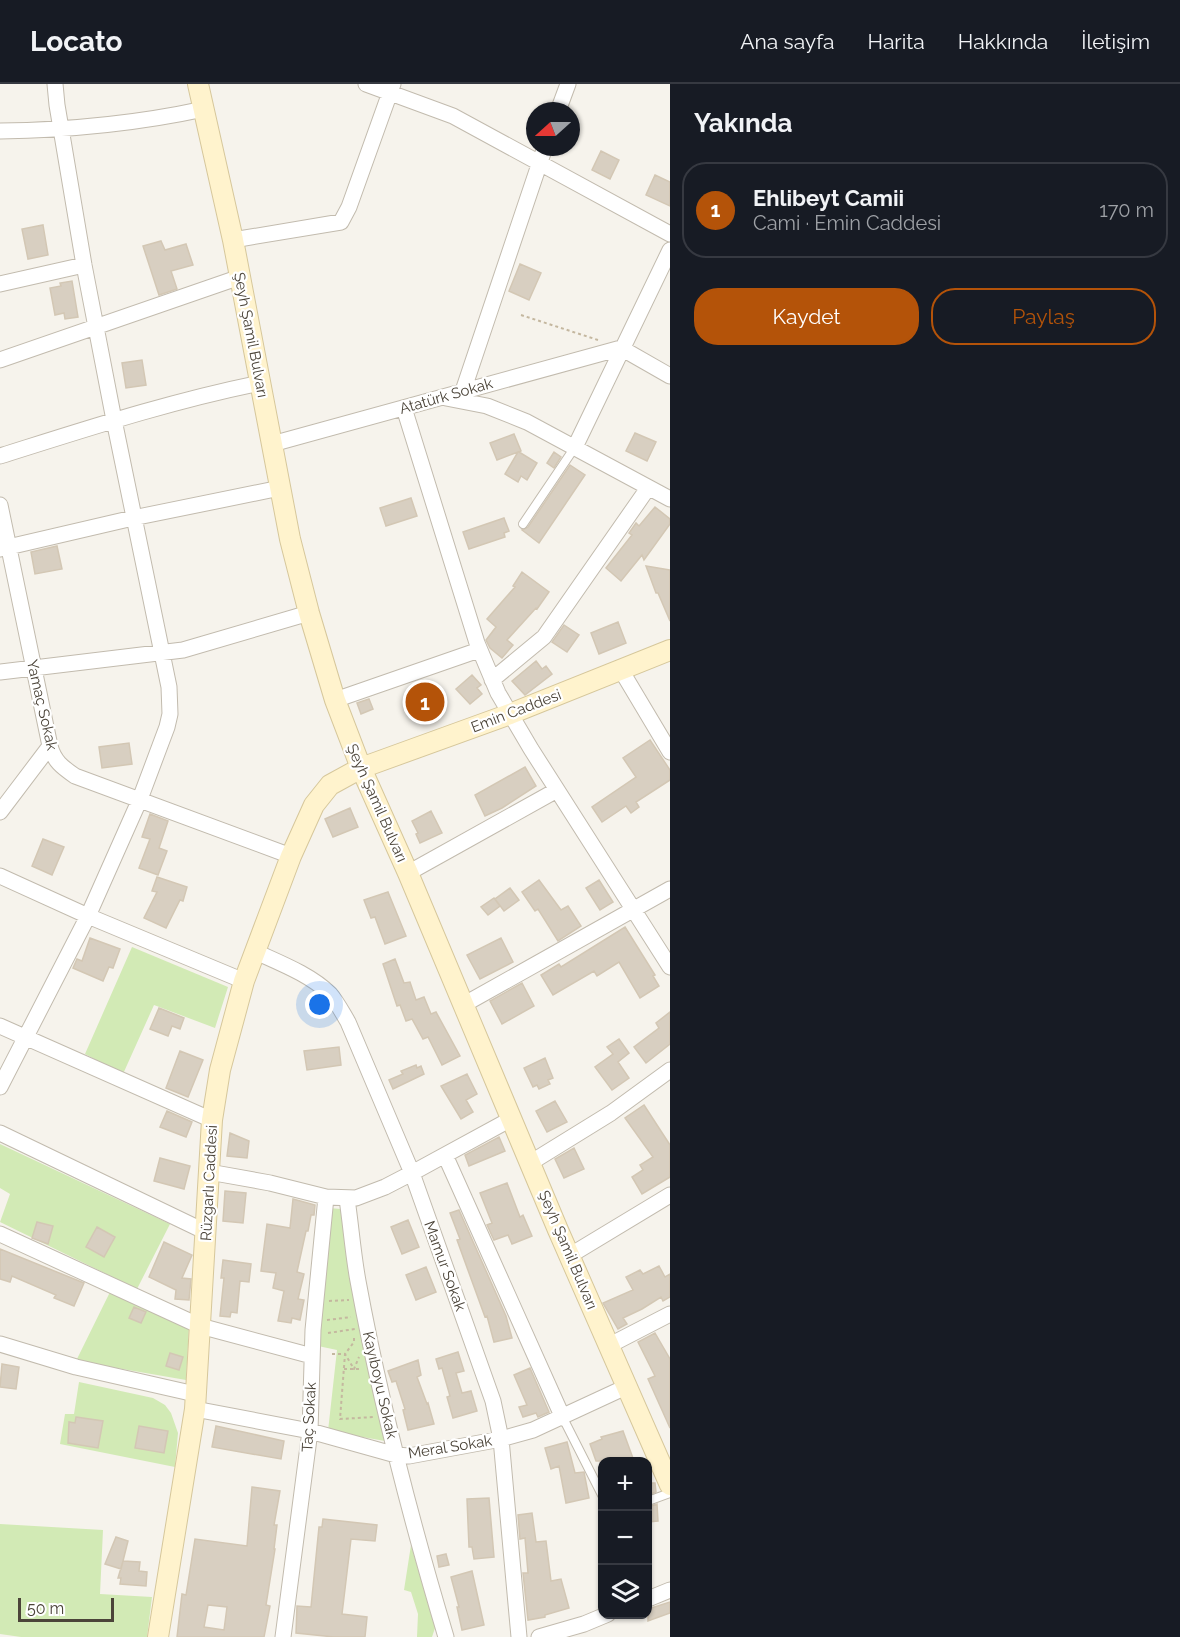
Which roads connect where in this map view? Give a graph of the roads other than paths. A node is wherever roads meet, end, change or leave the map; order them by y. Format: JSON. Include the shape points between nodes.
{"nodes":[{"id":1,"x":55,"y":84,"type":"edge"},
{"id":2,"x":198,"y":84,"type":"edge"},
{"id":3,"x":366,"y":84,"type":"edge"},
{"id":4,"x":568,"y":84,"type":"edge"},
{"id":5,"x":392,"y":88,"type":"edge"},
{"id":6,"x":561,"y":102,"type":"edge"},
{"id":7,"x":204,"y":109,"type":"junction"},
{"id":8,"x":61,"y":130,"type":"junction"},
{"id":9,"x":0,"y":131,"type":"edge"},
{"id":10,"x":542,"y":156,"type":"edge"},
{"id":11,"x":539,"y":164,"type":"junction"},
{"id":12,"x":670,"y":234,"type":"edge"},
{"id":13,"x":233,"y":240,"type":"junction"},
{"id":14,"x":670,"y":250,"type":"edge"},
{"id":15,"x":84,"y":265,"type":"junction"},
{"id":16,"x":240,"y":277,"type":"junction"},
{"id":17,"x":0,"y":284,"type":"edge"},
{"id":18,"x":97,"y":328,"type":"junction"},
{"id":19,"x":621,"y":348,"type":"junction"},
{"id":20,"x":0,"y":360,"type":"edge"},
{"id":21,"x":670,"y":376,"type":"edge"},
{"id":22,"x":260,"y":383,"type":"junction"},
{"id":23,"x":463,"y":391,"type":"junction"},
{"id":24,"x":440,"y":397,"type":"junction"},
{"id":25,"x":404,"y":408,"type":"junction"},
{"id":26,"x":114,"y":420,"type":"junction"},
{"id":27,"x":272,"y":444,"type":"junction"},
{"id":28,"x":575,"y":447,"type":"junction"},
{"id":29,"x":0,"y":456,"type":"edge"},
{"id":30,"x":280,"y":488,"type":"junction"},
{"id":31,"x":648,"y":488,"type":"junction"},
{"id":32,"x":670,"y":500,"type":"edge"},
{"id":33,"x":0,"y":505,"type":"edge"},
{"id":34,"x":133,"y":518,"type":"junction"},
{"id":35,"x":523,"y":524,"type":"dead end"},
{"id":36,"x":4,"y":548,"type":"edge"},
{"id":37,"x":309,"y":613,"type":"junction"},
{"id":38,"x":479,"y":650,"type":"junction"},
{"id":39,"x":670,"y":650,"type":"edge"},
{"id":40,"x":161,"y":654,"type":"junction"},
{"id":41,"x":33,"y":668,"type":"junction"},
{"id":42,"x":621,"y":670,"type":"junction"},
{"id":43,"x":0,"y":672,"type":"edge"},
{"id":44,"x":492,"y":680,"type":"junction"},
{"id":45,"x":335,"y":700,"type":"junction"},
{"id":46,"x":510,"y":714,"type":"junction"},
{"id":47,"x":50,"y":746,"type":"junction"},
{"id":48,"x":670,"y":752,"type":"edge"},
{"id":49,"x":361,"y":768,"type":"junction"},
{"id":50,"x":558,"y":790,"type":"junction"},
{"id":51,"x":140,"y":798,"type":"junction"},
{"id":52,"x":0,"y":812,"type":"edge"},
{"id":53,"x":291,"y":856,"type":"junction"},
{"id":54,"x":408,"y":873,"type":"junction"},
{"id":55,"x":0,"y":876,"type":"edge"},
{"id":56,"x":670,"y":889,"type":"edge"},
{"id":57,"x":633,"y":910,"type":"junction"},
{"id":58,"x":88,"y":916,"type":"junction"},
{"id":59,"x":256,"y":952,"type":"junction"},
{"id":60,"x":670,"y":968,"type":"edge"},
{"id":61,"x":244,"y":981,"type":"junction"},
{"id":62,"x":463,"y":1005,"type":"junction"},
{"id":63,"x":0,"y":1026,"type":"edge"},
{"id":64,"x":25,"y":1038,"type":"junction"},
{"id":65,"x":670,"y":1070,"type":"edge"},
{"id":66,"x":0,"y":1087,"type":"edge"},
{"id":67,"x":511,"y":1119,"type":"junction"},
{"id":68,"x":212,"y":1120,"type":"junction"},
{"id":69,"x":0,"y":1133,"type":"edge"},
{"id":70,"x":445,"y":1155,"type":"junction"},
{"id":71,"x":530,"y":1162,"type":"junction"},
{"id":72,"x":209,"y":1172,"type":"junction"},
{"id":73,"x":412,"y":1173,"type":"junction"},
{"id":74,"x":670,"y":1195,"type":"edge"},
{"id":75,"x":326,"y":1197,"type":"junction"},
{"id":76,"x":347,"y":1199,"type":"junction"},
{"id":77,"x":206,"y":1232,"type":"junction"},
{"id":78,"x":0,"y":1234,"type":"edge"},
{"id":79,"x":569,"y":1256,"type":"junction"},
{"id":80,"x":670,"y":1314,"type":"edge"},
{"id":81,"x":200,"y":1326,"type":"junction"},
{"id":82,"x":0,"y":1344,"type":"edge"},
{"id":83,"x":610,"y":1345,"type":"junction"},
{"id":84,"x":312,"y":1356,"type":"junction"},
{"id":85,"x":628,"y":1386,"type":"junction"},
{"id":86,"x":195,"y":1401,"type":"junction"},
{"id":87,"x":562,"y":1418,"type":"junction"},
{"id":88,"x":310,"y":1431,"type":"junction"},
{"id":89,"x":501,"y":1439,"type":"junction"},
{"id":90,"x":664,"y":1453,"type":"edge"},
{"id":91,"x":396,"y":1455,"type":"junction"},
{"id":92,"x":670,"y":1485,"type":"edge"},
{"id":93,"x":598,"y":1486,"type":"edge"},
{"id":94,"x":670,"y":1493,"type":"edge"},
{"id":95,"x":652,"y":1500,"type":"edge"},
{"id":96,"x":670,"y":1590,"type":"edge"},
{"id":97,"x":652,"y":1597,"type":"edge"},
{"id":98,"x":598,"y":1619,"type":"edge"},
{"id":99,"x":567,"y":1633,"type":"edge"},
{"id":100,"x":158,"y":1637,"type":"edge"},
{"id":101,"x":283,"y":1637,"type":"edge"},
{"id":102,"x":446,"y":1637,"type":"edge"},
{"id":103,"x":519,"y":1637,"type":"edge"},
{"id":104,"x":539,"y":1637,"type":"edge"}],
"edges":[{"from":1,"to":8,"type":"street"},
{"from":2,"to":7,"type":"main road","name":"Şeyh Şamil Bulvarı"},
{"from":3,"to":5,"type":"street"},
{"from":4,"to":6,"type":"street"},
{"from":5,"to":11,"type":"street","via":[[453,116]]},
{"from":5,"to":13,"type":"street","via":[[341,222]]},
{"from":7,"to":8,"type":"street","via":[[120,125]]},
{"from":7,"to":13,"type":"main road","name":"Şeyh Şamil Bulvarı"},
{"from":8,"to":9,"type":"street"},
{"from":8,"to":15,"type":"street"},
{"from":10,"to":11,"type":"street"},
{"from":11,"to":12,"type":"street"},
{"from":11,"to":23,"type":"street"},
{"from":13,"to":16,"type":"main road","name":"Şeyh Şamil Bulvarı"},
{"from":14,"to":19,"type":"street"},
{"from":15,"to":17,"type":"street"},
{"from":15,"to":18,"type":"street"},
{"from":16,"to":18,"type":"street"},
{"from":16,"to":22,"type":"main road","name":"Şeyh Şamil Bulvarı"},
{"from":18,"to":20,"type":"street"},
{"from":18,"to":26,"type":"street"},
{"from":19,"to":21,"type":"street"},
{"from":19,"to":23,"type":"street","name":"Atatürk Sokak"},
{"from":19,"to":28,"type":"street"},
{"from":22,"to":26,"type":"street"},
{"from":22,"to":27,"type":"main road","name":"Şeyh Şamil Bulvarı"},
{"from":23,"to":24,"type":"street","name":"Atatürk Sokak"},
{"from":24,"to":25,"type":"street","name":"Atatürk Sokak"},
{"from":24,"to":28,"type":"street","via":[[501,411]]},
{"from":25,"to":27,"type":"street","name":"Atatürk Sokak"},
{"from":25,"to":38,"type":"street"},
{"from":26,"to":29,"type":"street"},
{"from":26,"to":34,"type":"street"},
{"from":27,"to":30,"type":"main road","name":"Şeyh Şamil Bulvarı"},
{"from":28,"to":31,"type":"street"},
{"from":28,"to":35,"type":"lane"},
{"from":30,"to":34,"type":"street"},
{"from":30,"to":37,"type":"main road","name":"Şeyh Şamil Bulvarı"},
{"from":31,"to":32,"type":"street"},
{"from":31,"to":44,"type":"street","via":[[544,637]]},
{"from":33,"to":36,"type":"street","name":"Yamaç Sokak"},
{"from":34,"to":36,"type":"street"},
{"from":34,"to":40,"type":"street"},
{"from":36,"to":41,"type":"street","name":"Yamaç Sokak"},
{"from":37,"to":40,"type":"street"},
{"from":37,"to":45,"type":"main road","name":"Şeyh Şamil Bulvarı"},
{"from":38,"to":44,"type":"street"},
{"from":38,"to":45,"type":"street"},
{"from":39,"to":42,"type":"main road","name":"Emin Caddesi"},
{"from":40,"to":41,"type":"street"},
{"from":40,"to":51,"type":"street","via":[[169,687],[170,714]]},
{"from":41,"to":43,"type":"street"},
{"from":41,"to":47,"type":"street","name":"Yamaç Sokak"},
{"from":42,"to":46,"type":"main road","name":"Emin Caddesi"},
{"from":42,"to":48,"type":"street"},
{"from":44,"to":46,"type":"street"},
{"from":45,"to":49,"type":"main road","name":"Şeyh Şamil Bulvarı"},
{"from":46,"to":49,"type":"main road","name":"Emin Caddesi"},
{"from":46,"to":50,"type":"street"},
{"from":47,"to":51,"type":"street","name":"Yamaç Sokak","via":[[55,760],[75,776]]},
{"from":47,"to":52,"type":"street"},
{"from":49,"to":53,"type":"main road","name":"Rüzgarlı Caddesi","via":[[339,779],[322,794]]},
{"from":49,"to":54,"type":"main road","name":"Şeyh Şamil Bulvarı"},
{"from":50,"to":54,"type":"street"},
{"from":50,"to":57,"type":"street"},
{"from":51,"to":53,"type":"street","name":"Yamaç Sokak"},
{"from":51,"to":58,"type":"street"},
{"from":53,"to":59,"type":"main road","name":"Rüzgarlı Caddesi"},
{"from":54,"to":62,"type":"main road","name":"Şeyh Şamil Bulvarı"},
{"from":55,"to":58,"type":"street"},
{"from":56,"to":57,"type":"street"},
{"from":57,"to":60,"type":"street"},
{"from":57,"to":62,"type":"street"},
{"from":58,"to":61,"type":"street"},
{"from":58,"to":64,"type":"street"},
{"from":59,"to":61,"type":"main road","name":"Rüzgarlı Caddesi"},
{"from":59,"to":73,"type":"street","name":"Mamur Sokak","via":[[310,980],[334,999],[348,1022]]},
{"from":61,"to":68,"type":"main road","name":"Rüzgarlı Caddesi","via":[[220,1070]]},
{"from":62,"to":67,"type":"main road","name":"Şeyh Şamil Bulvarı"},
{"from":63,"to":64,"type":"street"},
{"from":64,"to":66,"type":"street"},
{"from":64,"to":68,"type":"street"},
{"from":65,"to":71,"type":"street","via":[[611,1113]]},
{"from":67,"to":70,"type":"street"},
{"from":67,"to":71,"type":"main road","name":"Şeyh Şamil Bulvarı"},
{"from":68,"to":72,"type":"main road","name":"Rüzgarlı Caddesi"},
{"from":69,"to":77,"type":"street"},
{"from":70,"to":73,"type":"street"},
{"from":70,"to":87,"type":"street"},
{"from":71,"to":79,"type":"main road","name":"Şeyh Şamil Bulvarı"},
{"from":72,"to":75,"type":"street"},
{"from":72,"to":77,"type":"main road","name":"Rüzgarlı Caddesi"},
{"from":73,"to":76,"type":"street"},
{"from":73,"to":89,"type":"street","name":"Mamur Sokak","via":[[493,1401]]},
{"from":74,"to":79,"type":"street"},
{"from":75,"to":76,"type":"street"},
{"from":75,"to":84,"type":"street","name":"Taç Sokak"},
{"from":76,"to":91,"type":"street","name":"Kayıboyu Sokak","via":[[368,1334]]},
{"from":77,"to":81,"type":"main road","name":"Rüzgarlı Caddesi"},
{"from":78,"to":81,"type":"street"},
{"from":79,"to":83,"type":"main road","name":"Şeyh Şamil Bulvarı"},
{"from":80,"to":83,"type":"street"},
{"from":81,"to":84,"type":"street"},
{"from":81,"to":86,"type":"main road","name":"Rüzgarlı Caddesi"},
{"from":82,"to":86,"type":"street","name":"Meral Sokak"},
{"from":83,"to":85,"type":"main road","name":"Şeyh Şamil Bulvarı"},
{"from":84,"to":88,"type":"street","name":"Taç Sokak"},
{"from":85,"to":87,"type":"street","name":"Meral Sokak"},
{"from":85,"to":90,"type":"main road","name":"Şeyh Şamil Bulvarı"},
{"from":86,"to":88,"type":"street","name":"Meral Sokak"},
{"from":86,"to":100,"type":"main road","name":"Rüzgarlı Caddesi"},
{"from":87,"to":89,"type":"street","name":"Meral Sokak"},
{"from":87,"to":93,"type":"lane"},
{"from":88,"to":91,"type":"street","name":"Meral Sokak"},
{"from":88,"to":101,"type":"street","name":"Taç Sokak"},
{"from":89,"to":91,"type":"street","name":"Meral Sokak","via":[[428,1454]]},
{"from":89,"to":103,"type":"street","name":"Mamur Sokak"},
{"from":90,"to":92,"type":"main road","name":"Şeyh Şamil Bulvarı"},
{"from":91,"to":102,"type":"street","name":"Kayıboyu Sokak"},
{"from":94,"to":95,"type":"lane"},
{"from":96,"to":97,"type":"street"},
{"from":98,"to":99,"type":"street"},
{"from":99,"to":104,"type":"street"}]}
